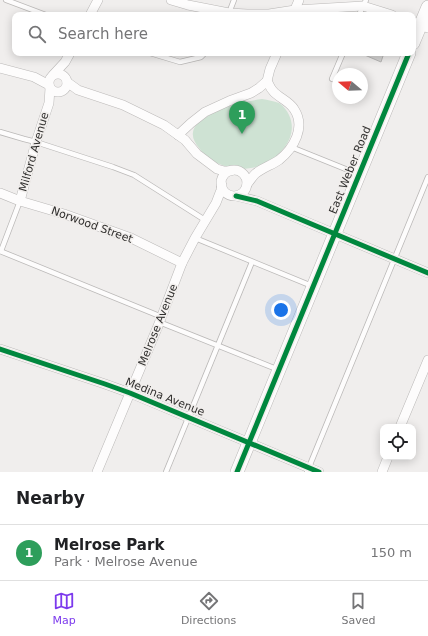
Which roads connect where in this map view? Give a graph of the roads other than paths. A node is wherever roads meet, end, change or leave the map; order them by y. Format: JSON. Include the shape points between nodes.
{"nodes":[{"id":1,"x":6,"y":0,"type":"edge"},
{"id":2,"x":98,"y":0,"type":"edge"},
{"id":3,"x":170,"y":0,"type":"edge"},
{"id":4,"x":234,"y":0,"type":"edge"},
{"id":5,"x":299,"y":0,"type":"edge"},
{"id":6,"x":364,"y":3,"type":"edge"},
{"id":7,"x":428,"y":7,"type":"edge"},
{"id":8,"x":38,"y":12,"type":"edge"},
{"id":9,"x":92,"y":12,"type":"edge"},
{"id":10,"x":220,"y":12,"type":"edge"},
{"id":11,"x":230,"y":12,"type":"edge"},
{"id":12,"x":294,"y":12,"type":"edge"},
{"id":13,"x":385,"y":12,"type":"edge"},
{"id":14,"x":420,"y":25,"type":"edge"},
{"id":15,"x":416,"y":35,"type":"edge"},
{"id":16,"x":68,"y":56,"type":"edge"},
{"id":17,"x":160,"y":56,"type":"edge"},
{"id":18,"x":202,"y":56,"type":"edge"},
{"id":19,"x":276,"y":56,"type":"edge"},
{"id":20,"x":342,"y":56,"type":"edge"},
{"id":21,"x":408,"y":56,"type":"edge"},
{"id":22,"x":0,"y":68,"type":"edge"},
{"id":23,"x":337,"y":68,"type":"edge"},
{"id":24,"x":267,"y":81,"type":"junction"},
{"id":25,"x":57,"y":84,"type":"junction"},
{"id":26,"x":0,"y":132,"type":"edge"},
{"id":27,"x":178,"y":135,"type":"junction"},
{"id":28,"x":36,"y":142,"type":"junction"},
{"id":29,"x":291,"y":147,"type":"junction"},
{"id":30,"x":217,"y":169,"type":"junction"},
{"id":31,"x":235,"y":171,"type":"junction"},
{"id":32,"x":256,"y":174,"type":"junction"},
{"id":33,"x":359,"y":174,"type":"junction"},
{"id":34,"x":428,"y":177,"type":"edge"},
{"id":35,"x":222,"y":182,"type":"junction"},
{"id":36,"x":247,"y":186,"type":"junction"},
{"id":37,"x":0,"y":193,"type":"edge"},
{"id":38,"x":233,"y":196,"type":"junction"},
{"id":39,"x":257,"y":200,"type":"junction"},
{"id":40,"x":20,"y":201,"type":"junction"},
{"id":41,"x":216,"y":203,"type":"junction"},
{"id":42,"x":205,"y":220,"type":"junction"},
{"id":43,"x":335,"y":234,"type":"junction"},
{"id":44,"x":195,"y":238,"type":"junction"},
{"id":45,"x":1,"y":251,"type":"edge"},
{"id":46,"x":394,"y":259,"type":"junction"},
{"id":47,"x":252,"y":262,"type":"junction"},
{"id":48,"x":182,"y":263,"type":"junction"},
{"id":49,"x":428,"y":273,"type":"edge"},
{"id":50,"x":313,"y":286,"type":"junction"},
{"id":51,"x":161,"y":319,"type":"junction"},
{"id":52,"x":218,"y":346,"type":"junction"},
{"id":53,"x":0,"y":349,"type":"edge"},
{"id":54,"x":428,"y":360,"type":"edge"},
{"id":55,"x":279,"y":370,"type":"junction"},
{"id":56,"x":130,"y":393,"type":"junction"},
{"id":57,"x":188,"y":417,"type":"junction"},
{"id":58,"x":401,"y":424,"type":"edge"},
{"id":59,"x":249,"y":443,"type":"junction"},
{"id":60,"x":387,"y":460,"type":"edge"},
{"id":61,"x":308,"y":470,"type":"edge"},
{"id":62,"x":97,"y":472,"type":"edge"},
{"id":63,"x":166,"y":472,"type":"edge"},
{"id":64,"x":237,"y":472,"type":"edge"},
{"id":65,"x":319,"y":472,"type":"edge"},
{"id":66,"x":382,"y":472,"type":"edge"}],
"edges":[{"from":1,"to":8,"type":"lane"},
{"from":2,"to":9,"type":"street"},
{"from":3,"to":10,"type":"street"},
{"from":4,"to":11,"type":"lane"},
{"from":5,"to":12,"type":"street"},
{"from":6,"to":12,"type":"street"},
{"from":6,"to":13,"type":"street"},
{"from":7,"to":14,"type":"street"},
{"from":14,"to":15,"type":"street"},
{"from":16,"to":25,"type":"street","name":"Milford Avenue"},
{"from":17,"to":18,"type":"lane","via":[[180,62]]},
{"from":19,"to":24,"type":"street"},
{"from":20,"to":23,"type":"lane"},
{"from":21,"to":33,"type":"street","name":"East Weber Road"},
{"from":22,"to":25,"type":"street"},
{"from":24,"to":27,"type":"street","via":[[252,93],[205,112]]},
{"from":24,"to":29,"type":"street","via":[[276,94],[295,109],[299,120],[299,130]]},
{"from":25,"to":27,"type":"street","via":[[123,105],[164,125]]},
{"from":25,"to":28,"type":"street","name":"Milford Avenue"},
{"from":26,"to":28,"type":"lane"},
{"from":27,"to":30,"type":"street"},
{"from":28,"to":40,"type":"street","name":"Milford Avenue"},
{"from":28,"to":42,"type":"lane","via":[[134,175]]},
{"from":29,"to":32,"type":"street","via":[[280,159]]},
{"from":29,"to":33,"type":"lane"},
{"from":30,"to":31,"type":"street"},
{"from":30,"to":35,"type":"street"},
{"from":31,"to":32,"type":"street"},
{"from":31,"to":35,"type":"street","via":[[226,174]]},
{"from":31,"to":36,"type":"street","via":[[245,176]]},
{"from":32,"to":36,"type":"street"},
{"from":33,"to":43,"type":"street","name":"East Weber Road"},
{"from":34,"to":46,"type":"lane"},
{"from":35,"to":38,"type":"street","via":[[224,191]]},
{"from":35,"to":41,"type":"street","name":"Melrose Avenue"},
{"from":36,"to":38,"type":"street","via":[[242,193]]},
{"from":36,"to":39,"type":"street"},
{"from":37,"to":40,"type":"street","name":"Norwood Street"},
{"from":38,"to":39,"type":"street"},
{"from":38,"to":41,"type":"street","name":"Melrose Avenue","via":[[225,197]]},
{"from":39,"to":43,"type":"street"},
{"from":40,"to":45,"type":"lane"},
{"from":40,"to":48,"type":"street","name":"Norwood Street","via":[[131,238]]},
{"from":41,"to":42,"type":"street","name":"Melrose Avenue"},
{"from":42,"to":44,"type":"street","name":"Melrose Avenue"},
{"from":43,"to":46,"type":"street"},
{"from":43,"to":50,"type":"street","name":"East Weber Road"},
{"from":44,"to":47,"type":"lane"},
{"from":44,"to":48,"type":"street","name":"Melrose Avenue"},
{"from":45,"to":51,"type":"lane"},
{"from":46,"to":49,"type":"street"},
{"from":46,"to":61,"type":"lane"},
{"from":47,"to":50,"type":"lane"},
{"from":47,"to":52,"type":"lane"},
{"from":48,"to":51,"type":"street","name":"Melrose Avenue"},
{"from":50,"to":55,"type":"street","name":"East Weber Road"},
{"from":51,"to":52,"type":"lane"},
{"from":51,"to":56,"type":"street","name":"Melrose Avenue"},
{"from":52,"to":55,"type":"lane"},
{"from":52,"to":57,"type":"lane"},
{"from":53,"to":56,"type":"street","name":"Medina Avenue"},
{"from":54,"to":58,"type":"street"},
{"from":55,"to":59,"type":"street","name":"East Weber Road"},
{"from":56,"to":57,"type":"street","name":"Medina Avenue"},
{"from":56,"to":62,"type":"street","name":"Melrose Avenue"},
{"from":57,"to":59,"type":"street","name":"Medina Avenue"},
{"from":57,"to":63,"type":"lane"},
{"from":59,"to":61,"type":"street","name":"Medina Avenue"},
{"from":59,"to":64,"type":"street","name":"East Weber Road"},
{"from":60,"to":66,"type":"street"},
{"from":61,"to":65,"type":"street","name":"Medina Avenue"}]}
